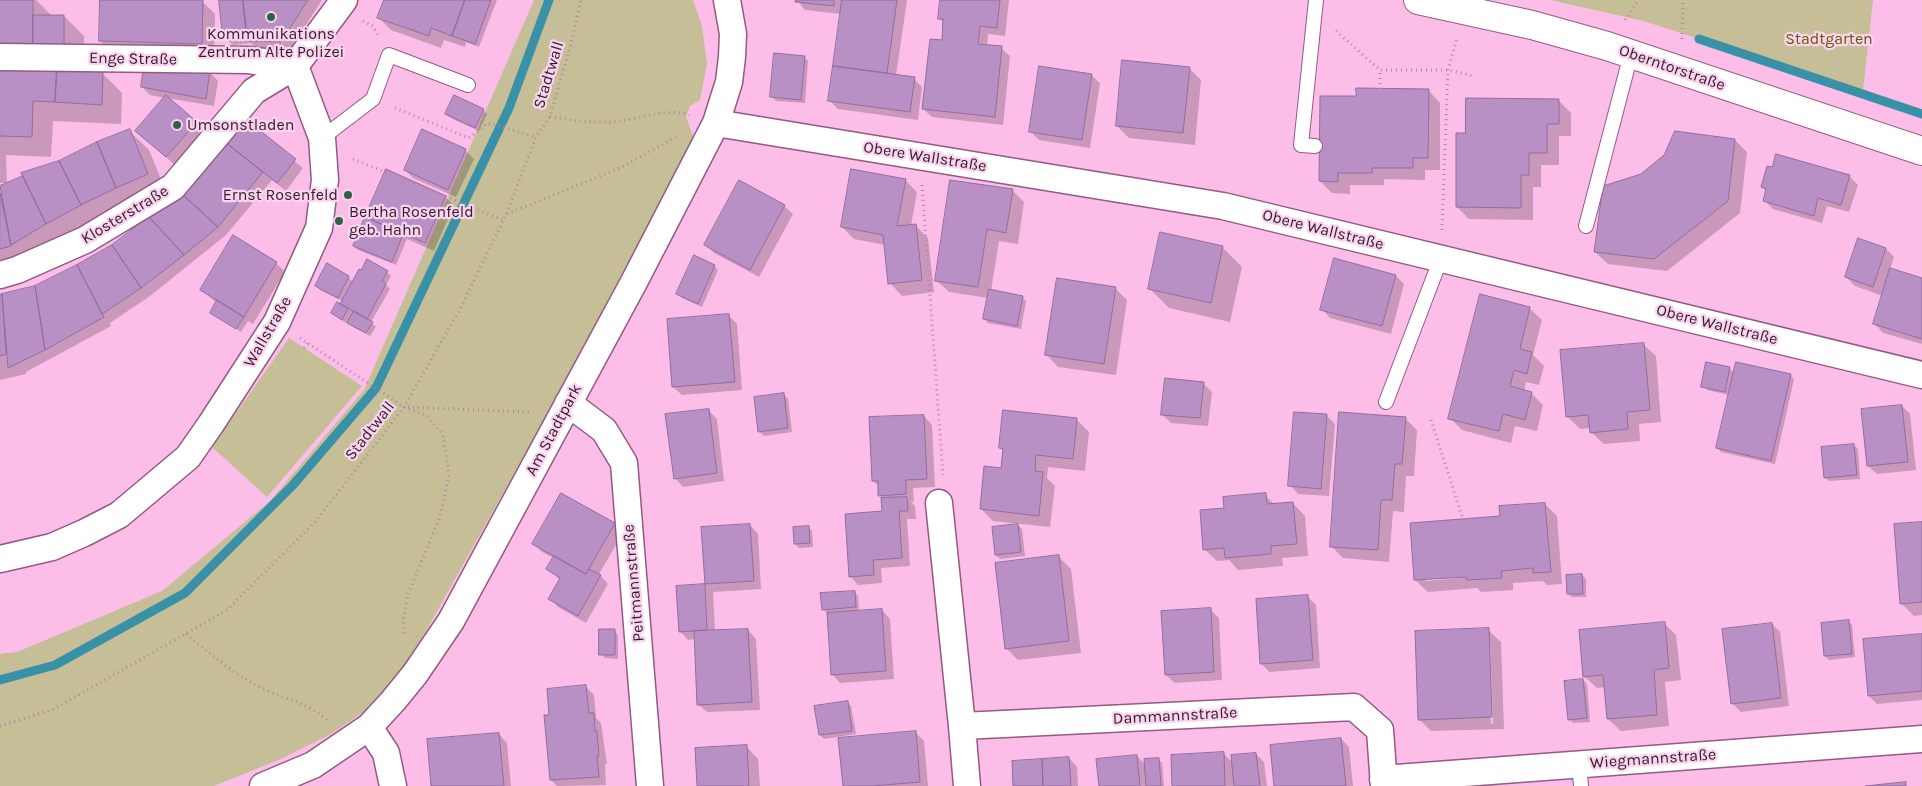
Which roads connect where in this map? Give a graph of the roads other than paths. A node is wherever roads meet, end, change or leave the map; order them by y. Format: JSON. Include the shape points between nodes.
{"nodes":[{"id":1,"x":728,"y":0,"type":"edge"},
{"id":2,"x":1418,"y":0,"type":"edge"},
{"id":3,"x":341,"y":4,"type":"edge"},
{"id":4,"x":1315,"y":6,"type":"edge"},
{"id":5,"x":1630,"y":54,"type":"junction"},
{"id":6,"x":0,"y":57,"type":"edge"},
{"id":7,"x":295,"y":66,"type":"junction"},
{"id":8,"x":468,"y":84,"type":"dead end"},
{"id":9,"x":716,"y":123,"type":"junction"},
{"id":10,"x":322,"y":138,"type":"junction"},
{"id":11,"x":1314,"y":146,"type":"dead end"},
{"id":12,"x":1922,"y":152,"type":"edge"},
{"id":13,"x":1586,"y":226,"type":"dead end"},
{"id":14,"x":1441,"y":258,"type":"junction"},
{"id":15,"x":0,"y":275,"type":"edge"},
{"id":16,"x":1922,"y":375,"type":"edge"},
{"id":17,"x":1386,"y":402,"type":"dead end"},
{"id":18,"x":565,"y":409,"type":"junction"},
{"id":19,"x":939,"y":503,"type":"road end"},
{"id":20,"x":0,"y":559,"type":"edge"},
{"id":21,"x":962,"y":726,"type":"junction"},
{"id":22,"x":369,"y":727,"type":"junction"},
{"id":23,"x":1922,"y":739,"type":"edge"},
{"id":24,"x":1580,"y":775,"type":"edge"},
{"id":25,"x":1384,"y":782,"type":"edge"},
{"id":26,"x":263,"y":786,"type":"edge"},
{"id":27,"x":393,"y":786,"type":"edge"},
{"id":28,"x":650,"y":786,"type":"edge"},
{"id":29,"x":967,"y":786,"type":"edge"}],
"edges":[{"from":1,"to":9,"type":"street","name":"Am Stadtpark","via":[[733,34],[732,57],[729,82]]},
{"from":2,"to":5,"type":"main road","name":"Oberntorstraße","via":[[1532,25]]},
{"from":3,"to":7,"type":"street"},
{"from":4,"to":11,"type":"lane","via":[[1301,145]]},
{"from":5,"to":12,"type":"main road","name":"Oberntorstraße"},
{"from":5,"to":13,"type":"lane"},
{"from":6,"to":7,"type":"street","name":"Enge Straße","via":[[248,60]]},
{"from":7,"to":10,"type":"street","name":"Wallstraße"},
{"from":7,"to":15,"type":"street","name":"Klosterstraße","via":[[254,91],[173,187],[85,240]]},
{"from":8,"to":10,"type":"lane","via":[[389,55],[373,99]]},
{"from":9,"to":14,"type":"street","name":"Obere Wallstraße","via":[[1223,206]]},
{"from":9,"to":18,"type":"street","name":"Am Stadtpark"},
{"from":10,"to":20,"type":"street","name":"Wallstraße","via":[[325,180],[319,228],[276,322],[188,457],[119,515],[52,548]]},
{"from":14,"to":16,"type":"street","name":"Obere Wallstraße"},
{"from":14,"to":17,"type":"lane"},
{"from":18,"to":22,"type":"street","name":"Am Stadtpark","via":[[451,621],[415,674]]},
{"from":18,"to":28,"type":"street","name":"Peitmannstraße","via":[[604,430],[624,462]]},
{"from":19,"to":21,"type":"street"},
{"from":21,"to":25,"type":"street","name":"Dammannstraße","via":[[1354,707],[1380,730]]},
{"from":21,"to":29,"type":"street"},
{"from":22,"to":26,"type":"street","name":"Am Stadtpark","via":[[313,765]]},
{"from":22,"to":27,"type":"street","via":[[386,753]]},
{"from":23,"to":24,"type":"street","name":"Wiegmannstraße"},
{"from":24,"to":25,"type":"street","name":"Wiegmannstraße"}]}
